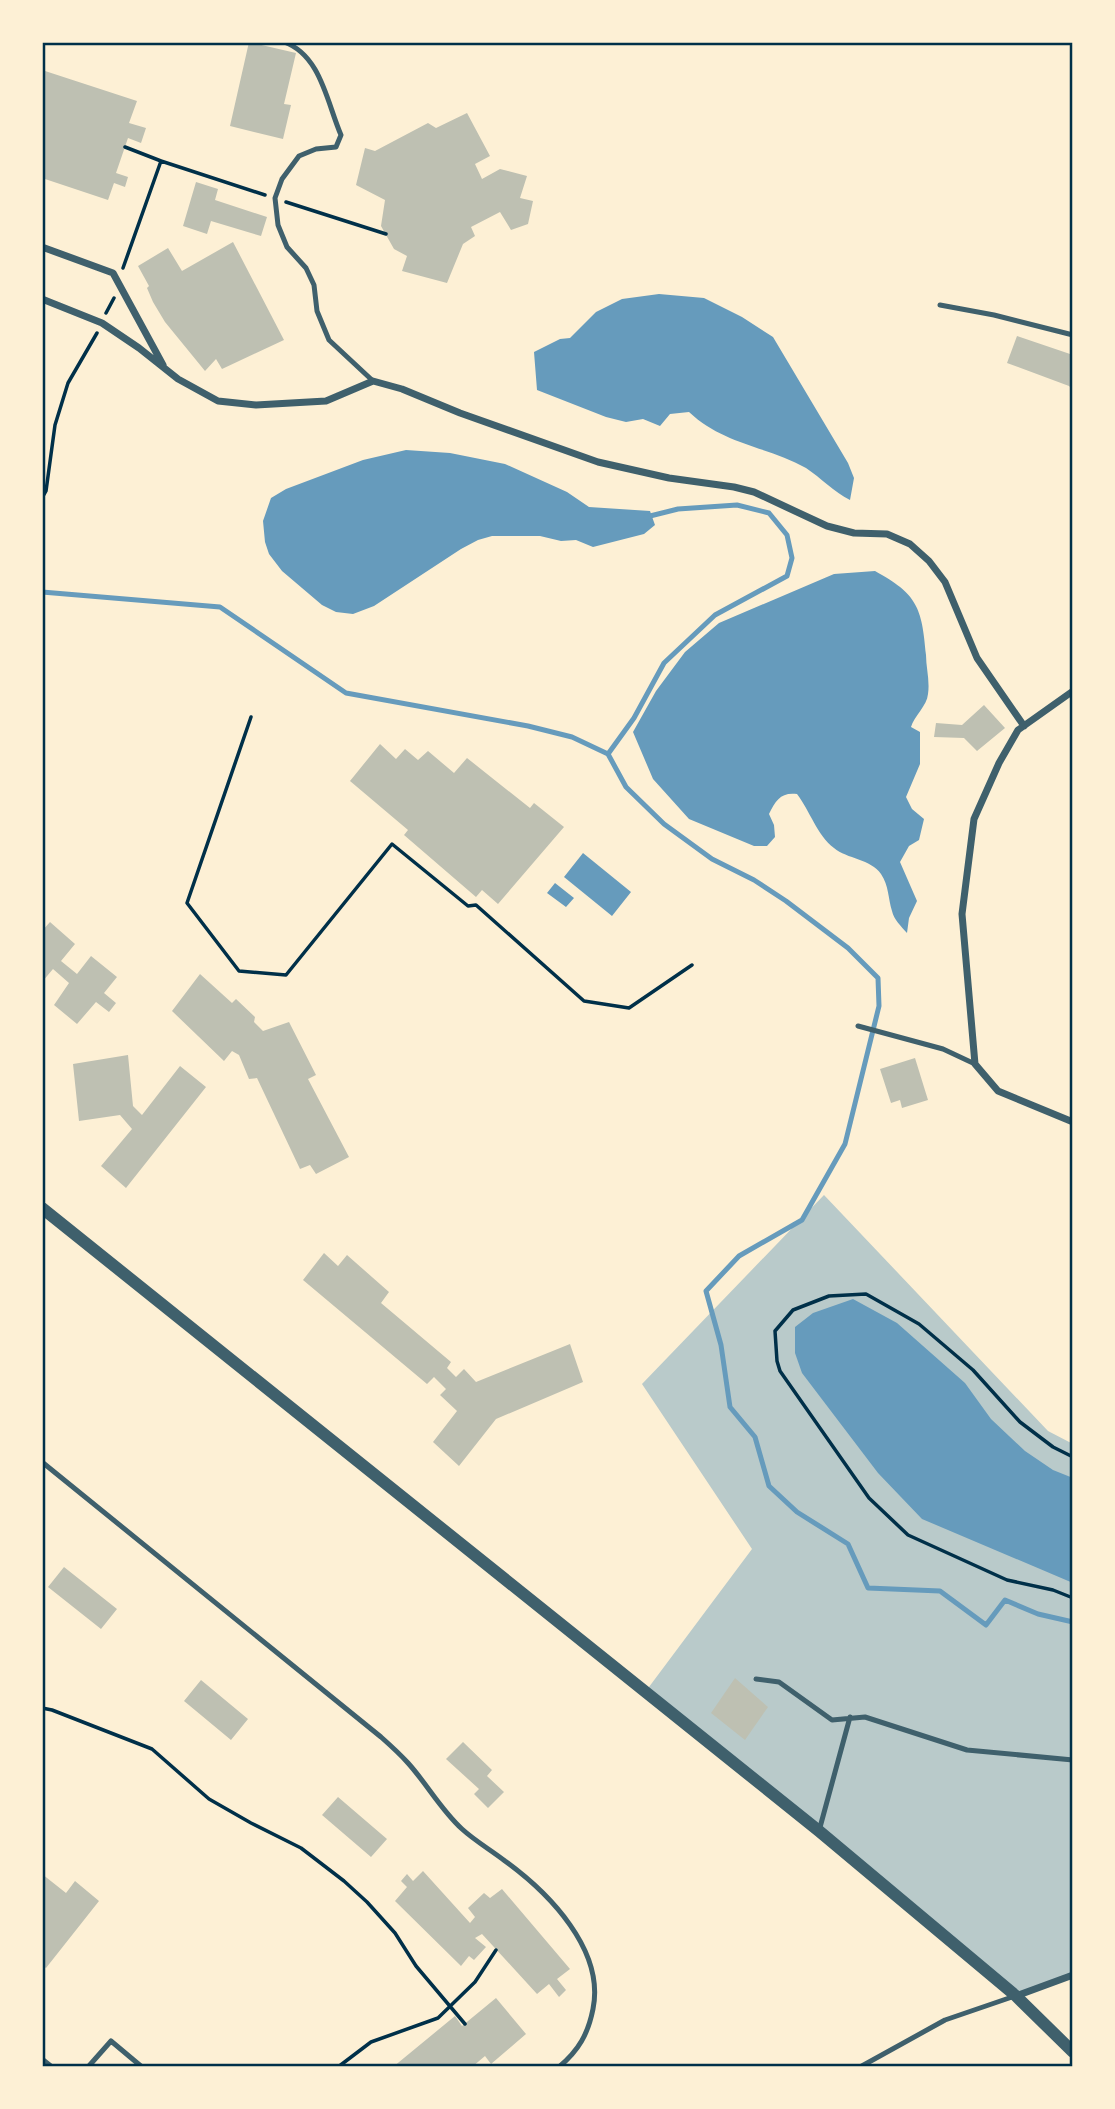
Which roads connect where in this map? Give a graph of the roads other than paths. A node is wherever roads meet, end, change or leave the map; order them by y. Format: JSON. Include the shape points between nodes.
{"nodes":[{"id":1,"x":284,"y":42,"type":"edge"},
{"id":2,"x":42,"y":247,"type":"edge"},
{"id":3,"x":42,"y":299,"type":"edge"},
{"id":4,"x":940,"y":305,"type":"dead end"},
{"id":5,"x":1073,"y":335,"type":"edge"},
{"id":6,"x":165,"y":369,"type":"junction"},
{"id":7,"x":373,"y":381,"type":"junction"},
{"id":8,"x":1073,"y":691,"type":"edge"},
{"id":9,"x":1024,"y":726,"type":"junction"},
{"id":10,"x":858,"y":1026,"type":"dead end"},
{"id":11,"x":975,"y":1064,"type":"junction"},
{"id":12,"x":1073,"y":1122,"type":"edge"},
{"id":13,"x":42,"y":1208,"type":"edge"},
{"id":14,"x":42,"y":1462,"type":"edge"},
{"id":15,"x":756,"y":1679,"type":"dead end"},
{"id":16,"x":850,"y":1717,"type":"junction"},
{"id":17,"x":1073,"y":1760,"type":"edge"},
{"id":18,"x":819,"y":1831,"type":"junction"},
{"id":19,"x":1073,"y":1975,"type":"edge"},
{"id":20,"x":1016,"y":1996,"type":"junction"},
{"id":21,"x":1073,"y":2052,"type":"edge"},
{"id":22,"x":42,"y":2059,"type":"edge"},
{"id":23,"x":52,"y":2067,"type":"edge"},
{"id":24,"x":88,"y":2067,"type":"edge"},
{"id":25,"x":142,"y":2067,"type":"edge"},
{"id":26,"x":559,"y":2067,"type":"edge"},
{"id":27,"x":860,"y":2067,"type":"edge"}],
"edges":[{"from":1,"to":7,"type":"lane","via":[[305,55],[316,69],[341,135],[337,147],[299,156],[282,179],[275,198],[278,225],[287,247],[314,285],[317,311],[329,340]]},
{"from":2,"to":6,"type":"street","via":[[113,273]]},
{"from":3,"to":6,"type":"street","via":[[102,323]]},
{"from":4,"to":5,"type":"lane"},
{"from":6,"to":7,"type":"street","via":[[218,401],[256,405],[326,401]]},
{"from":7,"to":9,"type":"street","via":[[598,462],[754,492],[827,526],[853,533],[887,534],[910,544],[945,582],[977,658]]},
{"from":8,"to":9,"type":"street"},
{"from":9,"to":11,"type":"street","via":[[999,763],[974,819],[962,914]]},
{"from":10,"to":11,"type":"lane","via":[[943,1049]]},
{"from":11,"to":12,"type":"street","via":[[998,1091]]},
{"from":13,"to":18,"type":"street"},
{"from":14,"to":26,"type":"lane","via":[[381,1737],[408,1762],[462,1829],[509,1863],[563,1914],[589,1954],[596,1994],[588,2031]]},
{"from":15,"to":16,"type":"lane","via":[[779,1682],[832,1720]]},
{"from":16,"to":17,"type":"lane","via":[[865,1717],[967,1749]]},
{"from":16,"to":18,"type":"lane"},
{"from":18,"to":20,"type":"street"},
{"from":19,"to":20,"type":"street"},
{"from":20,"to":21,"type":"street"},
{"from":20,"to":27,"type":"lane","via":[[944,2020]]},
{"from":22,"to":23,"type":"lane"},
{"from":24,"to":25,"type":"lane","via":[[111,2040]]}]}
